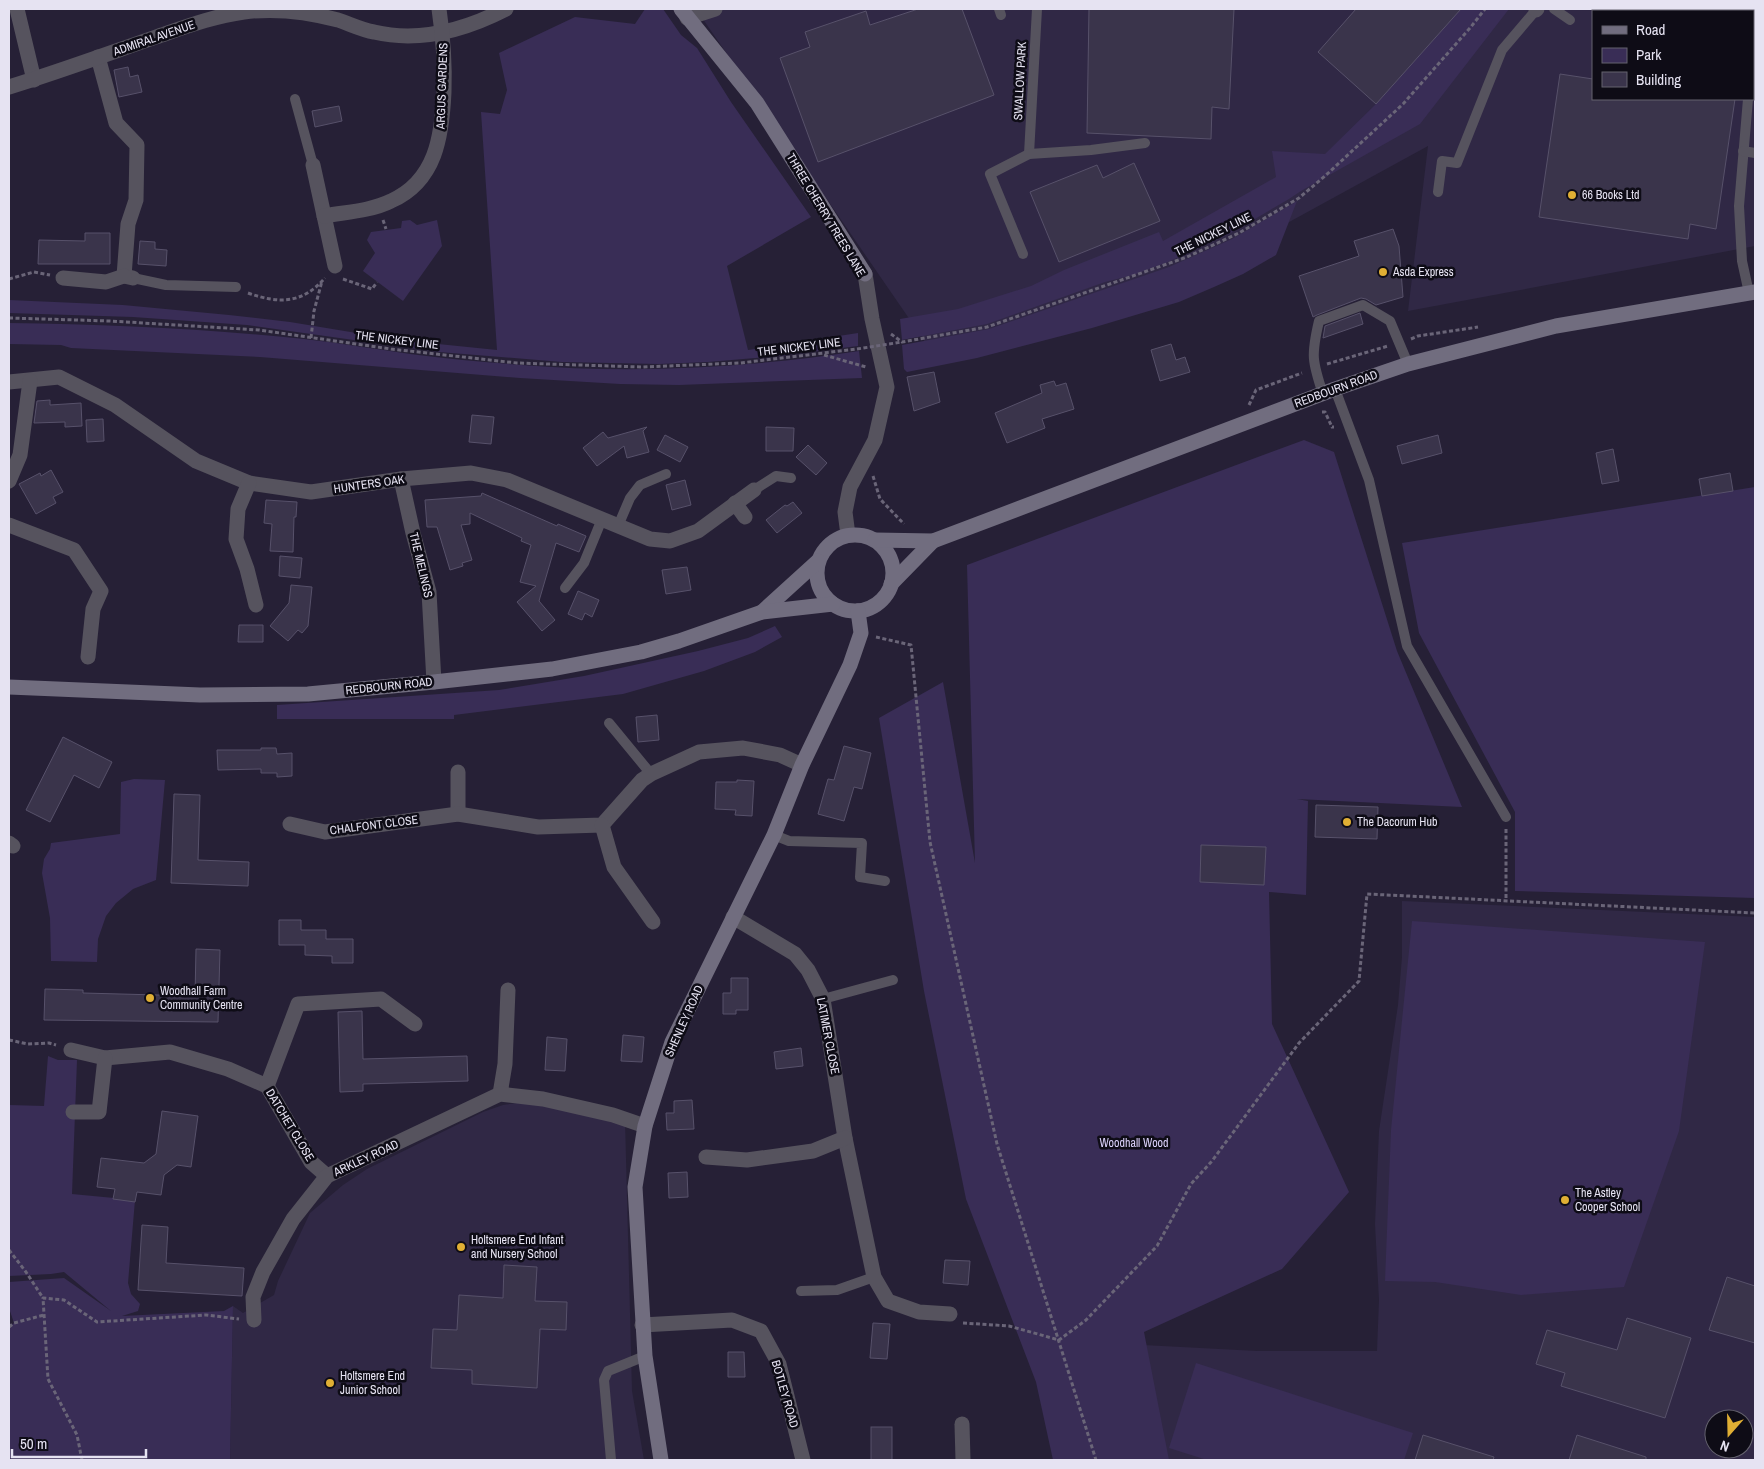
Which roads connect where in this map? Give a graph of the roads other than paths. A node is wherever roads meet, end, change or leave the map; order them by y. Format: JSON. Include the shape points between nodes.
{"nodes":[{"id":1,"x":17,"y":9,"type":"edge"},
{"id":2,"x":439,"y":9,"type":"edge"},
{"id":3,"x":506,"y":9,"type":"edge"},
{"id":4,"x":715,"y":9,"type":"edge"},
{"id":5,"x":1037,"y":9,"type":"edge"},
{"id":6,"x":1554,"y":9,"type":"edge"},
{"id":7,"x":1536,"y":10,"type":"edge"},
{"id":8,"x":684,"y":13,"type":"edge"},
{"id":9,"x":203,"y":15,"type":"edge"},
{"id":10,"x":1570,"y":20,"type":"dead end"},
{"id":11,"x":443,"y":33,"type":"junction"},
{"id":12,"x":98,"y":57,"type":"junction"},
{"id":13,"x":34,"y":80,"type":"junction"},
{"id":14,"x":9,"y":87,"type":"edge"},
{"id":15,"x":295,"y":99,"type":"dead end"},
{"id":16,"x":1748,"y":100,"type":"edge"},
{"id":17,"x":1144,"y":143,"type":"dead end"},
{"id":18,"x":1743,"y":151,"type":"junction"},
{"id":19,"x":1755,"y":153,"type":"edge"},
{"id":20,"x":1029,"y":154,"type":"junction"},
{"id":21,"x":313,"y":165,"type":"joint"},
{"id":22,"x":1438,"y":192,"type":"dead end"},
{"id":23,"x":324,"y":216,"type":"junction"},
{"id":24,"x":1023,"y":254,"type":"dead end"},
{"id":25,"x":332,"y":270,"type":"road end"},
{"id":26,"x":865,"y":274,"type":"joint"},
{"id":27,"x":129,"y":277,"type":"junction"},
{"id":28,"x":62,"y":278,"type":"road end"},
{"id":29,"x":236,"y":287,"type":"road end"},
{"id":30,"x":1752,"y":293,"type":"edge"},
{"id":31,"x":1408,"y":364,"type":"junction"},
{"id":32,"x":30,"y":381,"type":"junction"},
{"id":33,"x":9,"y":382,"type":"edge"},
{"id":34,"x":1329,"y":391,"type":"junction"},
{"id":35,"x":666,"y":474,"type":"dead end"},
{"id":36,"x":791,"y":478,"type":"dead end"},
{"id":37,"x":401,"y":479,"type":"junction"},
{"id":38,"x":9,"y":481,"type":"edge"},
{"id":39,"x":249,"y":483,"type":"junction"},
{"id":40,"x":754,"y":490,"type":"joint"},
{"id":41,"x":735,"y":504,"type":"junction"},
{"id":42,"x":745,"y":517,"type":"dead end"},
{"id":43,"x":602,"y":519,"type":"junction"},
{"id":44,"x":9,"y":525,"type":"edge"},
{"id":45,"x":618,"y":526,"type":"junction"},
{"id":46,"x":848,"y":535,"type":"junction"},
{"id":47,"x":874,"y":540,"type":"junction"},
{"id":48,"x":933,"y":541,"type":"junction"},
{"id":49,"x":818,"y":562,"type":"junction"},
{"id":50,"x":891,"y":584,"type":"junction"},
{"id":51,"x":565,"y":588,"type":"dead end"},
{"id":52,"x":833,"y":604,"type":"junction"},
{"id":53,"x":256,"y":605,"type":"dead end"},
{"id":54,"x":858,"y":611,"type":"junction"},
{"id":55,"x":762,"y":612,"type":"junction"},
{"id":56,"x":88,"y":657,"type":"dead end"},
{"id":57,"x":434,"y":682,"type":"junction"},
{"id":58,"x":9,"y":686,"type":"edge"},
{"id":59,"x":609,"y":723,"type":"dead end"},
{"id":60,"x":802,"y":765,"type":"junction"},
{"id":61,"x":458,"y":772,"type":"dead end"},
{"id":62,"x":651,"y":774,"type":"junction"},
{"id":63,"x":458,"y":814,"type":"junction"},
{"id":64,"x":1506,"y":817,"type":"road end"},
{"id":65,"x":290,"y":824,"type":"dead end"},
{"id":66,"x":602,"y":825,"type":"junction"},
{"id":67,"x":774,"y":835,"type":"junction"},
{"id":68,"x":885,"y":880,"type":"dead end"},
{"id":69,"x":733,"y":917,"type":"junction"},
{"id":70,"x":653,"y":922,"type":"dead end"},
{"id":71,"x":893,"y":980,"type":"dead end"},
{"id":72,"x":508,"y":990,"type":"dead end"},
{"id":73,"x":823,"y":999,"type":"junction"},
{"id":74,"x":414,"y":1024,"type":"dead end"},
{"id":75,"x":71,"y":1050,"type":"road end"},
{"id":76,"x":105,"y":1058,"type":"junction"},
{"id":77,"x":267,"y":1086,"type":"junction"},
{"id":78,"x":500,"y":1094,"type":"junction"},
{"id":79,"x":73,"y":1112,"type":"dead end"},
{"id":80,"x":645,"y":1126,"type":"junction"},
{"id":81,"x":845,"y":1138,"type":"junction"},
{"id":82,"x":706,"y":1157,"type":"dead end"},
{"id":83,"x":327,"y":1176,"type":"junction"},
{"id":84,"x":874,"y":1277,"type":"junction"},
{"id":85,"x":801,"y":1291,"type":"dead end"},
{"id":86,"x":950,"y":1314,"type":"road end"},
{"id":87,"x":254,"y":1320,"type":"road end"},
{"id":88,"x":642,"y":1326,"type":"junction"},
{"id":89,"x":645,"y":1356,"type":"junction"},
{"id":90,"x":962,"y":1424,"type":"dead end"},
{"id":91,"x":611,"y":1460,"type":"edge"},
{"id":92,"x":661,"y":1460,"type":"edge"},
{"id":93,"x":803,"y":1460,"type":"edge"},
{"id":94,"x":963,"y":1460,"type":"edge"}],
"edges":[{"from":1,"to":13,"type":"street"},
{"from":2,"to":11,"type":"street","name":"ARGUS GARDENS"},
{"from":3,"to":11,"type":"street","name":"ADMIRAL AVENUE","via":[[481,22]]},
{"from":4,"to":8,"type":"street"},
{"from":5,"to":20,"type":"lane","name":"SWALLOW PARK"},
{"from":6,"to":10,"type":"lane"},
{"from":7,"to":22,"type":"lane","via":[[1502,50],[1457,163],[1442,161]]},
{"from":8,"to":26,"type":"main road","name":"THREE CHERRY TREES LANE","via":[[757,103]]},
{"from":9,"to":11,"type":"street","name":"ADMIRAL AVENUE","via":[[276,10],[329,18],[373,32],[400,36]]},
{"from":9,"to":12,"type":"street","name":"ADMIRAL AVENUE"},
{"from":11,"to":23,"type":"street","name":"ARGUS GARDENS","via":[[443,120],[439,145],[431,164],[419,181],[391,202]]},
{"from":12,"to":13,"type":"street","name":"ADMIRAL AVENUE"},
{"from":12,"to":27,"type":"street","via":[[116,123],[136,145],[136,200],[128,224]]},
{"from":13,"to":14,"type":"street","name":"ADMIRAL AVENUE"},
{"from":15,"to":21,"type":"lane"},
{"from":16,"to":18,"type":"lane"},
{"from":17,"to":20,"type":"lane"},
{"from":18,"to":19,"type":"lane"},
{"from":18,"to":30,"type":"lane","via":[[1739,206],[1742,261]]},
{"from":20,"to":24,"type":"lane","via":[[990,174]]},
{"from":21,"to":23,"type":"street"},
{"from":23,"to":25,"type":"street"},
{"from":26,"to":46,"type":"street","name":"THREE CHERRY TREES LANE","via":[[887,387],[875,440],[850,487],[845,512]]},
{"from":27,"to":28,"type":"street","via":[[106,282]]},
{"from":27,"to":29,"type":"lane","via":[[166,285]]},
{"from":30,"to":31,"type":"main road","name":"REDBOURN ROAD","via":[[1556,326]]},
{"from":31,"to":34,"type":"main road","name":"REDBOURN ROAD"},
{"from":31,"to":34,"type":"lane","via":[[1390,321],[1363,305],[1319,321],[1313,348],[1314,367]]},
{"from":32,"to":33,"type":"street","name":"HUNTERS OAK"},
{"from":32,"to":38,"type":"street","via":[[20,455]]},
{"from":32,"to":39,"type":"street","name":"HUNTERS OAK","via":[[59,377],[116,405],[196,461]]},
{"from":34,"to":48,"type":"main road","name":"REDBOURN ROAD"},
{"from":34,"to":64,"type":"lane","via":[[1368,480],[1407,646]]},
{"from":35,"to":45,"type":"lane","via":[[640,485],[630,498]]},
{"from":36,"to":40,"type":"lane","via":[[776,476]]},
{"from":37,"to":39,"type":"street","name":"HUNTERS OAK","via":[[310,492]]},
{"from":37,"to":43,"type":"street","name":"HUNTERS OAK","via":[[471,472],[506,480]]},
{"from":37,"to":57,"type":"street","name":"THE MELINGS","via":[[429,592]]},
{"from":39,"to":53,"type":"street","via":[[238,509],[236,539],[248,569]]},
{"from":40,"to":41,"type":"street","name":"HUNTERS OAK"},
{"from":41,"to":42,"type":"street"},
{"from":41,"to":45,"type":"street","name":"HUNTERS OAK","via":[[698,532],[670,542],[650,539]]},
{"from":43,"to":45,"type":"street","name":"HUNTERS OAK"},
{"from":43,"to":51,"type":"lane","via":[[584,563]]},
{"from":44,"to":56,"type":"street","via":[[74,550],[101,591],[93,609]]},
{"from":46,"to":47,"type":"main road"},
{"from":46,"to":49,"type":"main road","via":[[829,545]]},
{"from":47,"to":48,"type":"main road","name":"REDBOURN ROAD"},
{"from":47,"to":50,"type":"main road","via":[[887,552],[891,562]]},
{"from":48,"to":50,"type":"main road","name":"REDBOURN ROAD"},
{"from":49,"to":52,"type":"main road","via":[[818,585]]},
{"from":49,"to":55,"type":"main road","name":"REDBOURN ROAD"},
{"from":50,"to":54,"type":"main road","via":[[879,603]]},
{"from":52,"to":54,"type":"main road"},
{"from":52,"to":55,"type":"main road","name":"REDBOURN ROAD"},
{"from":54,"to":60,"type":"main road","name":"SHENLEY ROAD","via":[[861,633],[850,665]]},
{"from":55,"to":57,"type":"main road","name":"REDBOURN ROAD","via":[[640,652],[552,669]]},
{"from":57,"to":58,"type":"main road","name":"REDBOURN ROAD","via":[[308,694],[200,695]]},
{"from":59,"to":62,"type":"lane"},
{"from":60,"to":62,"type":"street","via":[[780,755],[743,748],[699,752]]},
{"from":60,"to":67,"type":"main road","name":"SHENLEY ROAD"},
{"from":61,"to":63,"type":"street"},
{"from":62,"to":66,"type":"street"},
{"from":63,"to":65,"type":"street","name":"CHALFONT CLOSE","via":[[325,832]]},
{"from":63,"to":66,"type":"street","name":"CHALFONT CLOSE","via":[[538,826]]},
{"from":66,"to":70,"type":"street","via":[[614,867]]},
{"from":67,"to":68,"type":"lane","via":[[789,841],[862,842],[860,877]]},
{"from":67,"to":69,"type":"main road","name":"SHENLEY ROAD"},
{"from":69,"to":73,"type":"street","name":"LATIMER CLOSE","via":[[794,954],[808,970]]},
{"from":69,"to":80,"type":"main road","name":"SHENLEY ROAD","via":[[672,1042]]},
{"from":71,"to":73,"type":"lane"},
{"from":72,"to":78,"type":"street","via":[[505,1064]]},
{"from":73,"to":81,"type":"street","name":"LATIMER CLOSE"},
{"from":74,"to":77,"type":"street","via":[[381,999],[298,1004]]},
{"from":75,"to":76,"type":"street","name":"DATCHET CLOSE"},
{"from":76,"to":77,"type":"street","name":"DATCHET CLOSE","via":[[170,1052],[228,1069]]},
{"from":76,"to":79,"type":"street","via":[[99,1112]]},
{"from":77,"to":83,"type":"street","name":"DATCHET CLOSE","via":[[310,1162]]},
{"from":78,"to":80,"type":"street","via":[[543,1099]]},
{"from":78,"to":83,"type":"street","name":"ARKLEY ROAD"},
{"from":80,"to":88,"type":"main road","name":"SHENLEY ROAD","via":[[635,1187]]},
{"from":81,"to":82,"type":"street","via":[[813,1151],[747,1160]]},
{"from":81,"to":84,"type":"street","name":"LATIMER CLOSE"},
{"from":83,"to":87,"type":"street","name":"ARKLEY ROAD","via":[[293,1219],[263,1272],[253,1297]]},
{"from":84,"to":85,"type":"lane","via":[[837,1290]]},
{"from":84,"to":86,"type":"street","name":"LATIMER CLOSE","via":[[888,1301],[919,1312]]},
{"from":88,"to":89,"type":"main road","name":"SHENLEY ROAD"},
{"from":88,"to":93,"type":"street","name":"BOTLEY ROAD","via":[[732,1320],[761,1331],[779,1364]]},
{"from":89,"to":91,"type":"lane","via":[[608,1371],[604,1380]]},
{"from":89,"to":92,"type":"main road","name":"SHENLEY ROAD"},
{"from":90,"to":94,"type":"street"}]}
